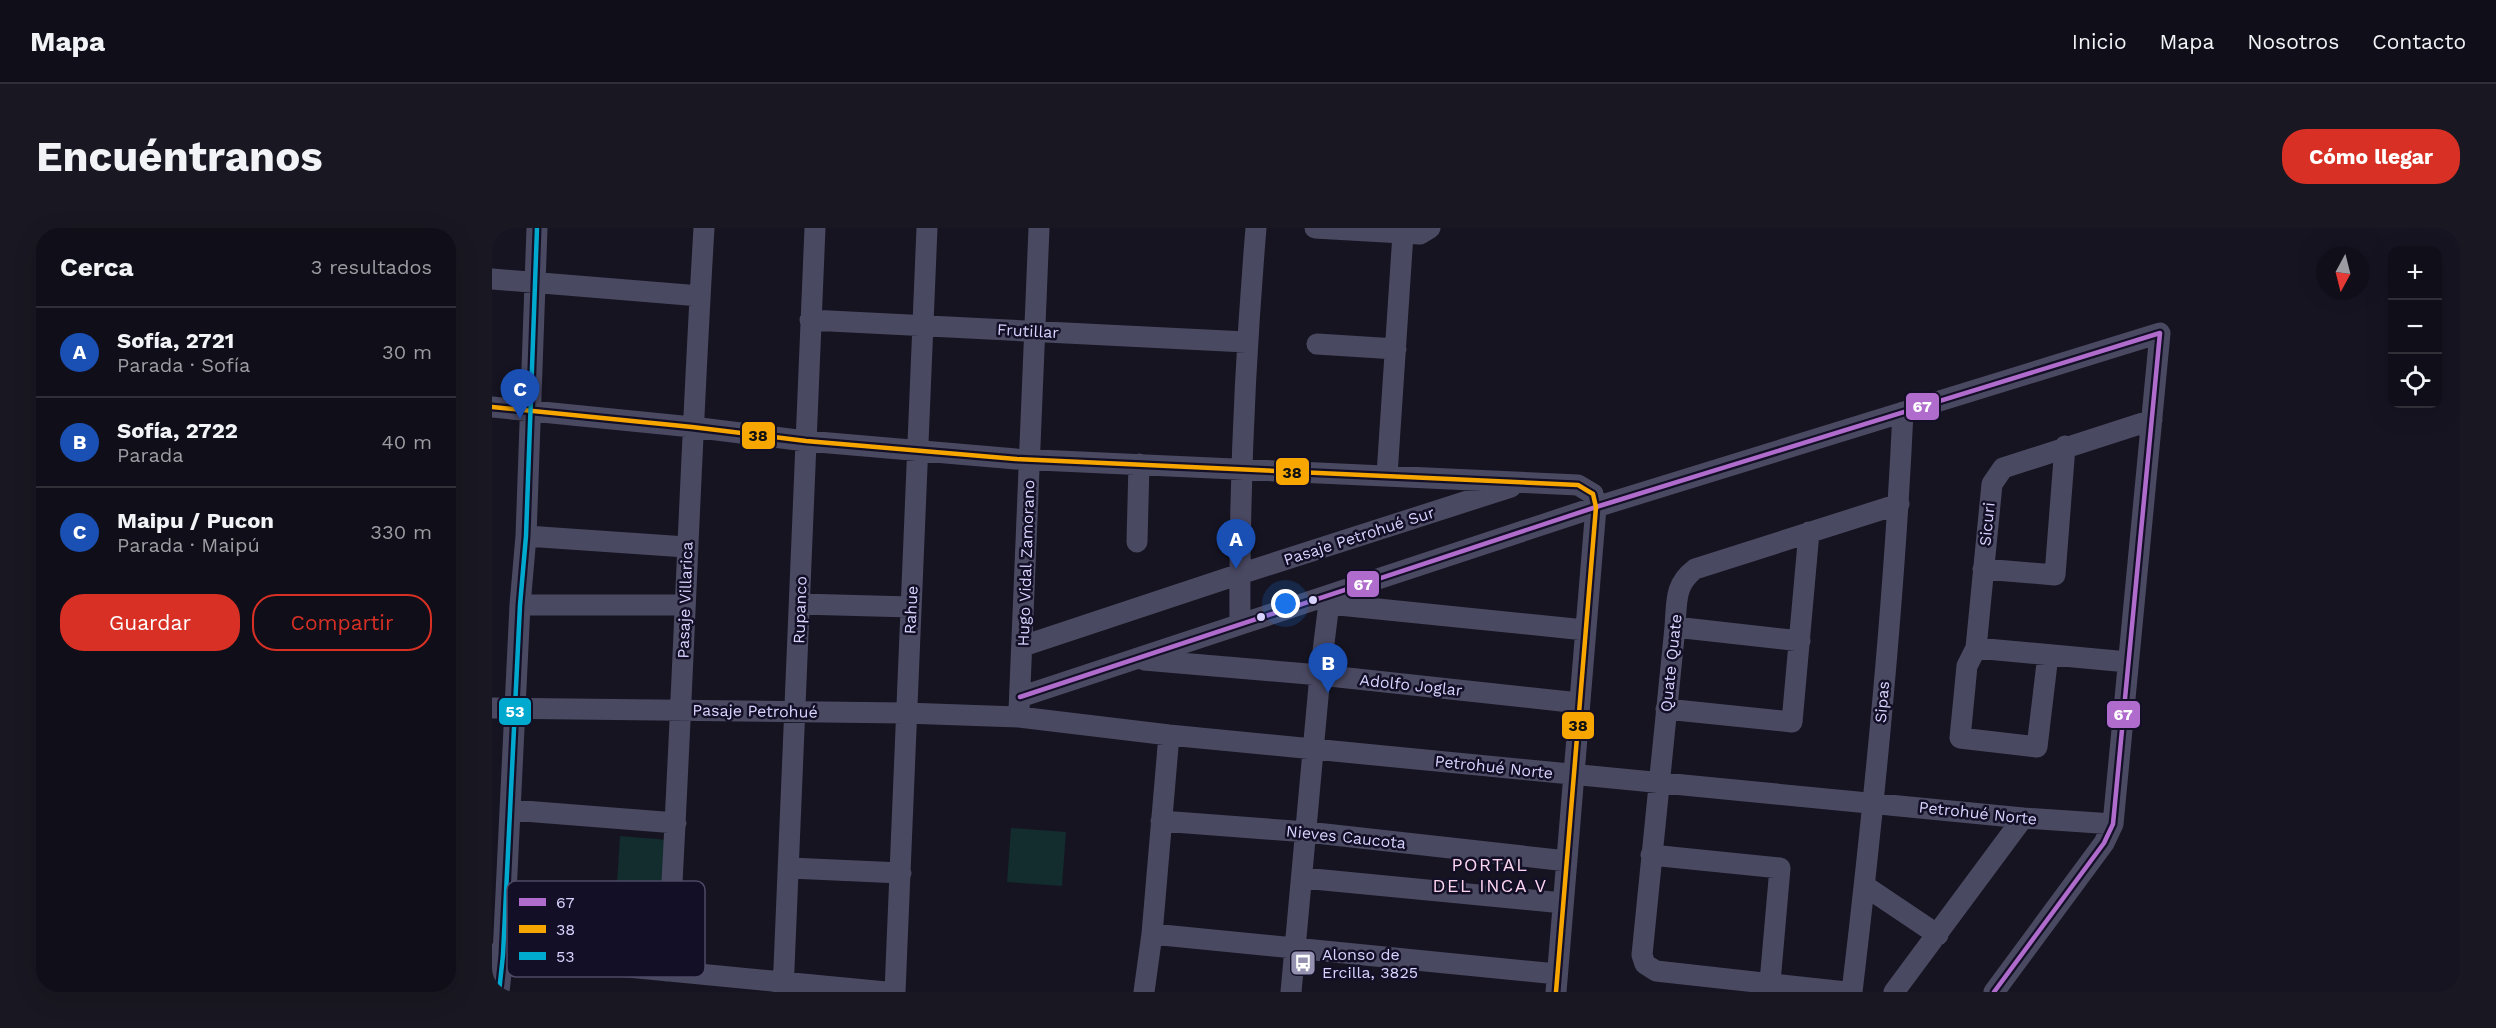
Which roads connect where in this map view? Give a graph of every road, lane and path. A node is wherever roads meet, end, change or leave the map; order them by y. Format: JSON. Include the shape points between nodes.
{"nodes":[{"id":1,"x":537,"y":228,"type":"edge"},
{"id":2,"x":704,"y":228,"type":"edge"},
{"id":3,"x":815,"y":228,"type":"edge"},
{"id":4,"x":927,"y":228,"type":"edge"},
{"id":5,"x":1040,"y":228,"type":"edge"},
{"id":6,"x":1256,"y":228,"type":"edge"},
{"id":7,"x":1315,"y":228,"type":"edge"},
{"id":8,"x":1430,"y":228,"type":"edge"},
{"id":9,"x":1403,"y":234,"type":"junction"},
{"id":10,"x":492,"y":279,"type":"edge"},
{"id":11,"x":535,"y":283,"type":"junction"},
{"id":12,"x":700,"y":296,"type":"junction"},
{"id":13,"x":810,"y":320,"type":"junction"},
{"id":14,"x":924,"y":324,"type":"junction"},
{"id":15,"x":1034,"y":332,"type":"junction"},
{"id":16,"x":1246,"y":342,"type":"junction"},
{"id":17,"x":1317,"y":344,"type":"dead end"},
{"id":18,"x":1396,"y":349,"type":"junction"},
{"id":19,"x":492,"y":407,"type":"edge"},
{"id":20,"x":531,"y":411,"type":"junction"},
{"id":21,"x":1903,"y":412,"type":"junction"},
{"id":22,"x":2151,"y":420,"type":"junction"},
{"id":23,"x":692,"y":427,"type":"junction"},
{"id":24,"x":807,"y":441,"type":"junction"},
{"id":25,"x":2065,"y":446,"type":"junction"},
{"id":26,"x":917,"y":449,"type":"junction"},
{"id":27,"x":1029,"y":459,"type":"junction"},
{"id":28,"x":1139,"y":464,"type":"junction"},
{"id":29,"x":1240,"y":468,"type":"junction"},
{"id":30,"x":1387,"y":475,"type":"junction"},
{"id":31,"x":1524,"y":484,"type":"junction"},
{"id":32,"x":1899,"y":504,"type":"junction"},
{"id":33,"x":1596,"y":507,"type":"junction"},
{"id":34,"x":1809,"y":532,"type":"junction"},
{"id":35,"x":526,"y":536,"type":"junction"},
{"id":36,"x":1137,"y":542,"type":"dead end"},
{"id":37,"x":686,"y":547,"type":"junction"},
{"id":38,"x":1983,"y":568,"type":"junction"},
{"id":39,"x":1240,"y":574,"type":"junction"},
{"id":40,"x":1330,"y":599,"type":"junction"},
{"id":41,"x":800,"y":604,"type":"junction"},
{"id":42,"x":520,"y":605,"type":"junction"},
{"id":43,"x":685,"y":605,"type":"junction"},
{"id":44,"x":911,"y":607,"type":"junction"},
{"id":45,"x":1240,"y":623,"type":"junction"},
{"id":46,"x":1674,"y":627,"type":"junction"},
{"id":47,"x":1585,"y":630,"type":"junction"},
{"id":48,"x":1800,"y":640,"type":"junction"},
{"id":49,"x":1023,"y":646,"type":"junction"},
{"id":50,"x":1976,"y":648,"type":"junction"},
{"id":51,"x":2048,"y":655,"type":"junction"},
{"id":52,"x":1136,"y":659,"type":"junction"},
{"id":53,"x":2128,"y":662,"type":"junction"},
{"id":54,"x":1320,"y":675,"type":"junction"},
{"id":55,"x":1579,"y":703,"type":"junction"},
{"id":56,"x":1019,"y":707,"type":"junction"},
{"id":57,"x":492,"y":708,"type":"edge"},
{"id":58,"x":516,"y":709,"type":"junction"},
{"id":59,"x":1666,"y":709,"type":"junction"},
{"id":60,"x":681,"y":711,"type":"junction"},
{"id":61,"x":796,"y":712,"type":"junction"},
{"id":62,"x":905,"y":713,"type":"junction"},
{"id":63,"x":1169,"y":735,"type":"junction"},
{"id":64,"x":1315,"y":748,"type":"junction"},
{"id":65,"x":1574,"y":775,"type":"junction"},
{"id":66,"x":1658,"y":782,"type":"junction"},
{"id":67,"x":1873,"y":802,"type":"junction"},
{"id":68,"x":511,"y":810,"type":"junction"},
{"id":69,"x":2023,"y":818,"type":"junction"},
{"id":70,"x":1161,"y":821,"type":"junction"},
{"id":71,"x":676,"y":823,"type":"junction"},
{"id":72,"x":2113,"y":824,"type":"junction"},
{"id":73,"x":1307,"y":832,"type":"junction"},
{"id":74,"x":1652,"y":855,"type":"junction"},
{"id":75,"x":1567,"y":861,"type":"junction"},
{"id":76,"x":790,"y":868,"type":"junction"},
{"id":77,"x":901,"y":873,"type":"junction"},
{"id":78,"x":1303,"y":878,"type":"junction"},
{"id":79,"x":673,"y":881,"type":"edge"},
{"id":80,"x":1865,"y":886,"type":"junction"},
{"id":81,"x":1563,"y":903,"type":"junction"},
{"id":82,"x":1152,"y":934,"type":"junction"},
{"id":83,"x":1938,"y":935,"type":"junction"},
{"id":84,"x":1296,"y":947,"type":"junction"},
{"id":85,"x":498,"y":954,"type":"edge"},
{"id":86,"x":705,"y":976,"type":"edge"},
{"id":87,"x":1770,"y":982,"type":"junction"},
{"id":88,"x":1557,"y":983,"type":"edge"},
{"id":89,"x":784,"y":987,"type":"edge"},
{"id":90,"x":499,"y":992,"type":"edge"},
{"id":91,"x":886,"y":992,"type":"edge"},
{"id":92,"x":895,"y":992,"type":"edge"},
{"id":93,"x":1144,"y":992,"type":"edge"},
{"id":94,"x":1291,"y":992,"type":"edge"},
{"id":95,"x":1846,"y":992,"type":"edge"},
{"id":96,"x":1852,"y":992,"type":"edge"},
{"id":97,"x":1894,"y":992,"type":"edge"},
{"id":98,"x":1994,"y":992,"type":"edge"}],
"edges":[{"from":1,"to":11,"type":"street"},
{"from":2,"to":12,"type":"street","name":"Pasaje Villarica"},
{"from":3,"to":13,"type":"street","name":"Rupanco"},
{"from":4,"to":14,"type":"street","name":"Rahue"},
{"from":5,"to":15,"type":"street","name":"Hugo Vidal Zamorano"},
{"from":6,"to":16,"type":"street"},
{"from":7,"to":9,"type":"street"},
{"from":8,"to":9,"type":"street","via":[[1420,234]]},
{"from":9,"to":18,"type":"street"},
{"from":10,"to":11,"type":"street"},
{"from":11,"to":12,"type":"street"},
{"from":11,"to":20,"type":"street"},
{"from":12,"to":23,"type":"street","name":"Pasaje Villarica"},
{"from":13,"to":14,"type":"street","name":"Frutillar"},
{"from":13,"to":24,"type":"street","name":"Rupanco"},
{"from":14,"to":15,"type":"street","name":"Frutillar"},
{"from":14,"to":26,"type":"street","name":"Rahue"},
{"from":15,"to":16,"type":"street","name":"Frutillar"},
{"from":15,"to":27,"type":"street","name":"Hugo Vidal Zamorano"},
{"from":16,"to":29,"type":"street"},
{"from":17,"to":18,"type":"street"},
{"from":18,"to":30,"type":"street"},
{"from":19,"to":20,"type":"street"},
{"from":20,"to":23,"type":"street"},
{"from":20,"to":35,"type":"street"},
{"from":21,"to":22,"type":"street","via":[[2160,333]]},
{"from":21,"to":32,"type":"street","name":"Sipas"},
{"from":21,"to":33,"type":"street"},
{"from":22,"to":25,"type":"street","name":"Sicuri"},
{"from":22,"to":53,"type":"street"},
{"from":23,"to":24,"type":"street"},
{"from":23,"to":37,"type":"street","name":"Pasaje Villarica"},
{"from":24,"to":26,"type":"street"},
{"from":24,"to":41,"type":"street","name":"Rupanco"},
{"from":25,"to":38,"type":"street","name":"Sicuri","via":[[2002,468],[1996,474]]},
{"from":25,"to":38,"type":"street","via":[[2055,575]]},
{"from":26,"to":27,"type":"street"},
{"from":26,"to":44,"type":"street","name":"Rahue"},
{"from":27,"to":28,"type":"street"},
{"from":27,"to":49,"type":"street","name":"Hugo Vidal Zamorano"},
{"from":28,"to":29,"type":"street"},
{"from":28,"to":36,"type":"street"},
{"from":29,"to":30,"type":"street"},
{"from":29,"to":39,"type":"street"},
{"from":30,"to":31,"type":"street"},
{"from":31,"to":33,"type":"street","via":[[1578,485],[1593,494]]},
{"from":31,"to":39,"type":"street","name":"Pasaje Petrohué Sur"},
{"from":32,"to":34,"type":"street","name":"Quate Quate"},
{"from":32,"to":67,"type":"street","name":"Sipas"},
{"from":33,"to":40,"type":"street"},
{"from":33,"to":47,"type":"street"},
{"from":34,"to":46,"type":"street","name":"Quate Quate","via":[[1695,569],[1679,586]]},
{"from":34,"to":48,"type":"street"},
{"from":35,"to":37,"type":"street"},
{"from":35,"to":42,"type":"street"},
{"from":37,"to":43,"type":"street","name":"Pasaje Villarica"},
{"from":38,"to":50,"type":"street","name":"Sicuri"},
{"from":39,"to":45,"type":"street"},
{"from":39,"to":49,"type":"street","name":"Pasaje Petrohué Sur"},
{"from":40,"to":45,"type":"street"},
{"from":40,"to":47,"type":"street"},
{"from":40,"to":54,"type":"street"},
{"from":41,"to":44,"type":"street"},
{"from":41,"to":61,"type":"street","name":"Rupanco"},
{"from":42,"to":43,"type":"street"},
{"from":42,"to":58,"type":"street"},
{"from":43,"to":60,"type":"street","name":"Pasaje Villarica"},
{"from":44,"to":62,"type":"street","name":"Rahue"},
{"from":45,"to":52,"type":"street"},
{"from":46,"to":48,"type":"street"},
{"from":46,"to":59,"type":"street","name":"Quate Quate"},
{"from":47,"to":55,"type":"street"},
{"from":48,"to":59,"type":"street","via":[[1792,722]]},
{"from":49,"to":56,"type":"street","name":"Hugo Vidal Zamorano"},
{"from":50,"to":51,"type":"street"},
{"from":50,"to":51,"type":"street","name":"Sicuri","via":[[1967,666],[1960,738],[2037,747]]},
{"from":51,"to":53,"type":"street"},
{"from":52,"to":54,"type":"street","name":"Adolfo Joglar"},
{"from":52,"to":56,"type":"street"},
{"from":53,"to":72,"type":"street"},
{"from":54,"to":55,"type":"street","name":"Adolfo Joglar"},
{"from":54,"to":64,"type":"street"},
{"from":55,"to":65,"type":"street"},
{"from":56,"to":62,"type":"street","name":"Pasaje Petrohué"},
{"from":56,"to":63,"type":"street","name":"Petrohué Norte"},
{"from":57,"to":58,"type":"street","name":"Pasaje Petrohué"},
{"from":58,"to":60,"type":"street","name":"Pasaje Petrohué"},
{"from":58,"to":68,"type":"street"},
{"from":59,"to":66,"type":"street","name":"Quate Quate"},
{"from":60,"to":61,"type":"street","name":"Pasaje Petrohué"},
{"from":60,"to":71,"type":"street","name":"Pasaje Villarica"},
{"from":61,"to":62,"type":"street","name":"Pasaje Petrohué"},
{"from":61,"to":76,"type":"street","name":"Rupanco"},
{"from":62,"to":77,"type":"street","name":"Rahue"},
{"from":63,"to":64,"type":"street","name":"Petrohué Norte"},
{"from":63,"to":70,"type":"street"},
{"from":64,"to":65,"type":"street","name":"Petrohué Norte"},
{"from":64,"to":73,"type":"street"},
{"from":65,"to":66,"type":"street","name":"Petrohué Norte"},
{"from":65,"to":75,"type":"street"},
{"from":66,"to":67,"type":"street","name":"Petrohué Norte"},
{"from":66,"to":74,"type":"street","name":"Quate Quate"},
{"from":67,"to":69,"type":"street","name":"Petrohué Norte"},
{"from":67,"to":80,"type":"street","name":"Sipas"},
{"from":68,"to":71,"type":"street"},
{"from":68,"to":85,"type":"street"},
{"from":69,"to":72,"type":"street","name":"Petrohué Norte"},
{"from":69,"to":83,"type":"street"},
{"from":70,"to":73,"type":"street","name":"Nieves Caucota"},
{"from":70,"to":82,"type":"street"},
{"from":71,"to":79,"type":"street","name":"Pasaje Villarica"},
{"from":72,"to":98,"type":"street","via":[[2104,843]]},
{"from":73,"to":75,"type":"street","name":"Nieves Caucota"},
{"from":73,"to":78,"type":"street"},
{"from":74,"to":87,"type":"street","name":"Quate Quate","via":[[1642,955],[1646,964],[1656,971]]},
{"from":74,"to":87,"type":"street","via":[[1780,868]]},
{"from":75,"to":81,"type":"street"},
{"from":76,"to":77,"type":"street"},
{"from":76,"to":89,"type":"street","name":"Rupanco"},
{"from":77,"to":92,"type":"street","name":"Rahue"},
{"from":78,"to":81,"type":"street"},
{"from":78,"to":84,"type":"street"},
{"from":80,"to":83,"type":"street"},
{"from":80,"to":96,"type":"street","name":"Sipas"},
{"from":81,"to":88,"type":"street"},
{"from":82,"to":84,"type":"street"},
{"from":82,"to":93,"type":"street"},
{"from":83,"to":97,"type":"street"},
{"from":84,"to":88,"type":"street"},
{"from":84,"to":94,"type":"street"},
{"from":85,"to":90,"type":"street"},
{"from":86,"to":89,"type":"street"},
{"from":87,"to":95,"type":"street"},
{"from":89,"to":91,"type":"street"}]}
